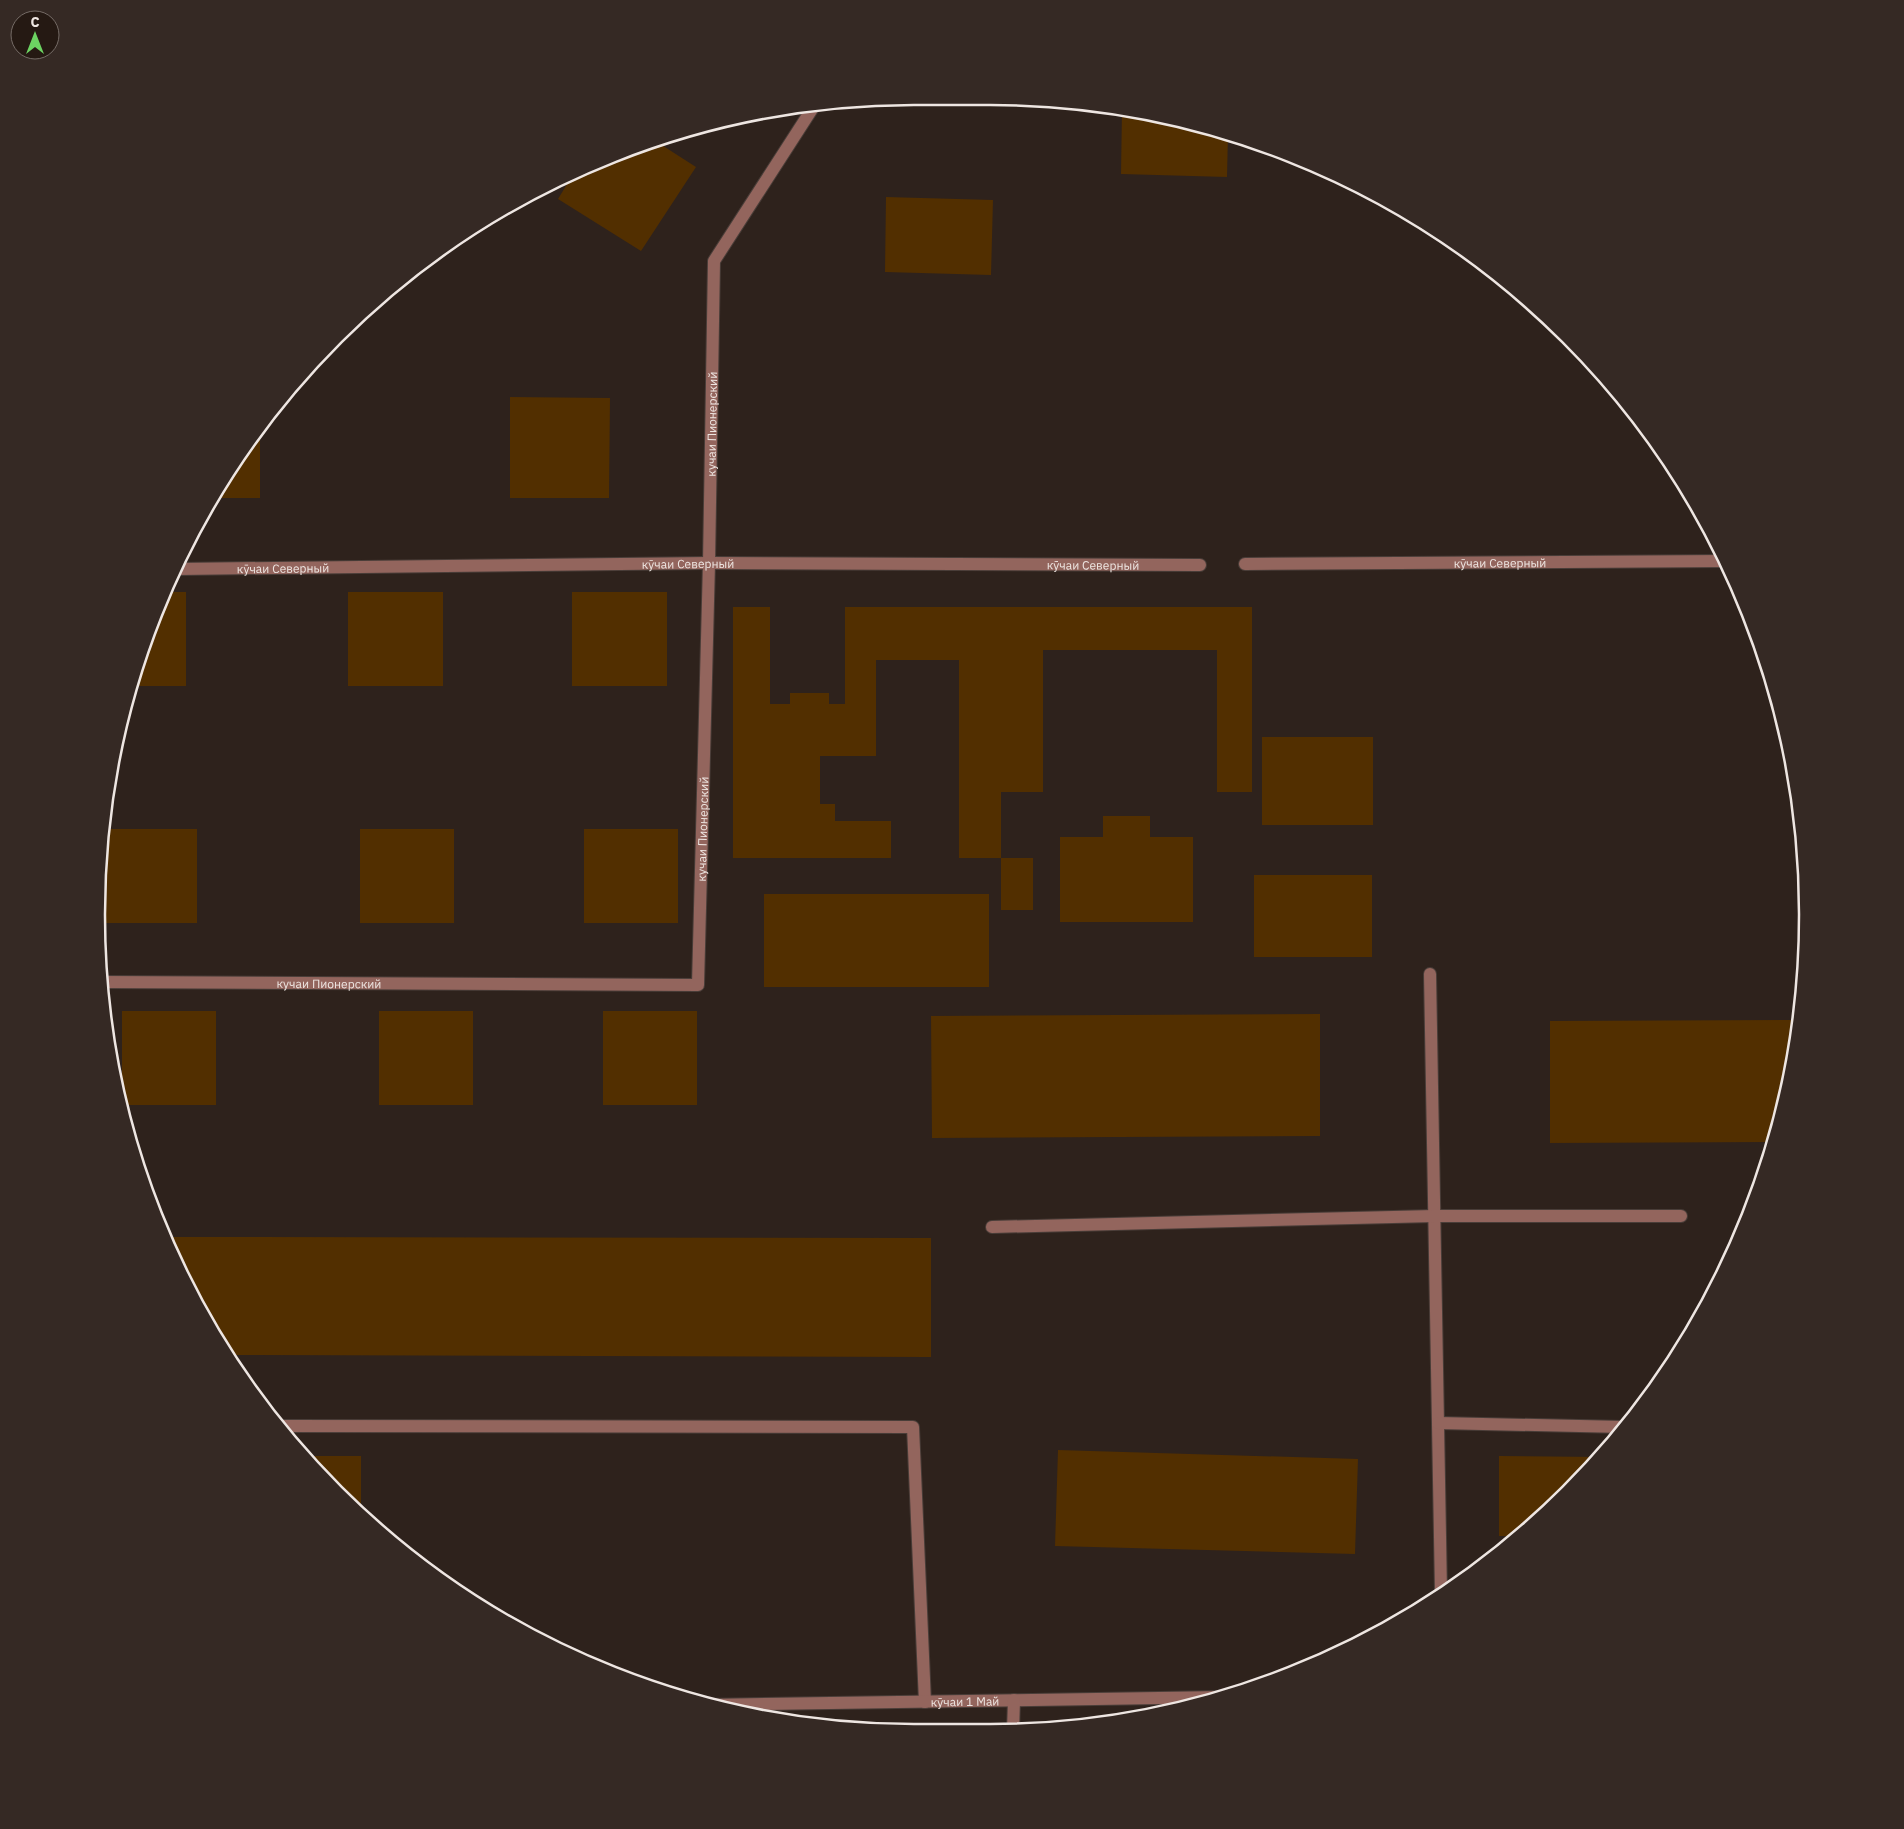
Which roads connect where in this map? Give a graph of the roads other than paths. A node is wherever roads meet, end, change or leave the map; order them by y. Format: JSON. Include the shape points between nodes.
{"nodes":[{"id":1,"x":810,"y":112,"type":"edge"},
{"id":2,"x":1718,"y":561,"type":"edge"},
{"id":3,"x":709,"y":563,"type":"junction"},
{"id":4,"x":1245,"y":564,"type":"dead end"},
{"id":5,"x":1200,"y":565,"type":"dead end"},
{"id":6,"x":182,"y":569,"type":"edge"},
{"id":7,"x":1430,"y":974,"type":"dead end"},
{"id":8,"x":108,"y":982,"type":"edge"},
{"id":9,"x":1434,"y":1216,"type":"junction"},
{"id":10,"x":1682,"y":1216,"type":"dead end"},
{"id":11,"x":992,"y":1227,"type":"dead end"},
{"id":12,"x":1438,"y":1424,"type":"junction"},
{"id":13,"x":288,"y":1426,"type":"edge"},
{"id":14,"x":1616,"y":1427,"type":"edge"},
{"id":15,"x":1441,"y":1587,"type":"edge"},
{"id":16,"x":1166,"y":1698,"type":"junction"},
{"id":17,"x":1192,"y":1698,"type":"edge"},
{"id":18,"x":1014,"y":1700,"type":"junction"},
{"id":19,"x":926,"y":1702,"type":"junction"},
{"id":20,"x":1169,"y":1703,"type":"edge"},
{"id":21,"x":742,"y":1705,"type":"edge"},
{"id":22,"x":1013,"y":1723,"type":"edge"}],
"edges":[{"from":1,"to":3,"type":"street","name":"кучаи Пионерский","via":[[714,261]]},
{"from":2,"to":4,"type":"street","name":"кӯчаи Северный"},
{"from":3,"to":5,"type":"street","name":"кӯчаи Северный"},
{"from":3,"to":6,"type":"street","name":"кӯчаи Северный"},
{"from":3,"to":8,"type":"street","name":"кучаи Пионерский","via":[[698,985]]},
{"from":7,"to":9,"type":"street"},
{"from":9,"to":10,"type":"street"},
{"from":9,"to":11,"type":"street"},
{"from":9,"to":12,"type":"street"},
{"from":12,"to":14,"type":"street"},
{"from":12,"to":15,"type":"street"},
{"from":13,"to":19,"type":"street","via":[[912,1427]]},
{"from":16,"to":17,"type":"street","name":"кӯчаи 1 Май"},
{"from":16,"to":18,"type":"street","name":"кӯчаи 1 Май"},
{"from":16,"to":20,"type":"street"},
{"from":18,"to":19,"type":"street","name":"кӯчаи 1 Май"},
{"from":18,"to":22,"type":"street"},
{"from":19,"to":21,"type":"street","name":"кӯчаи 1 Май"}]}
